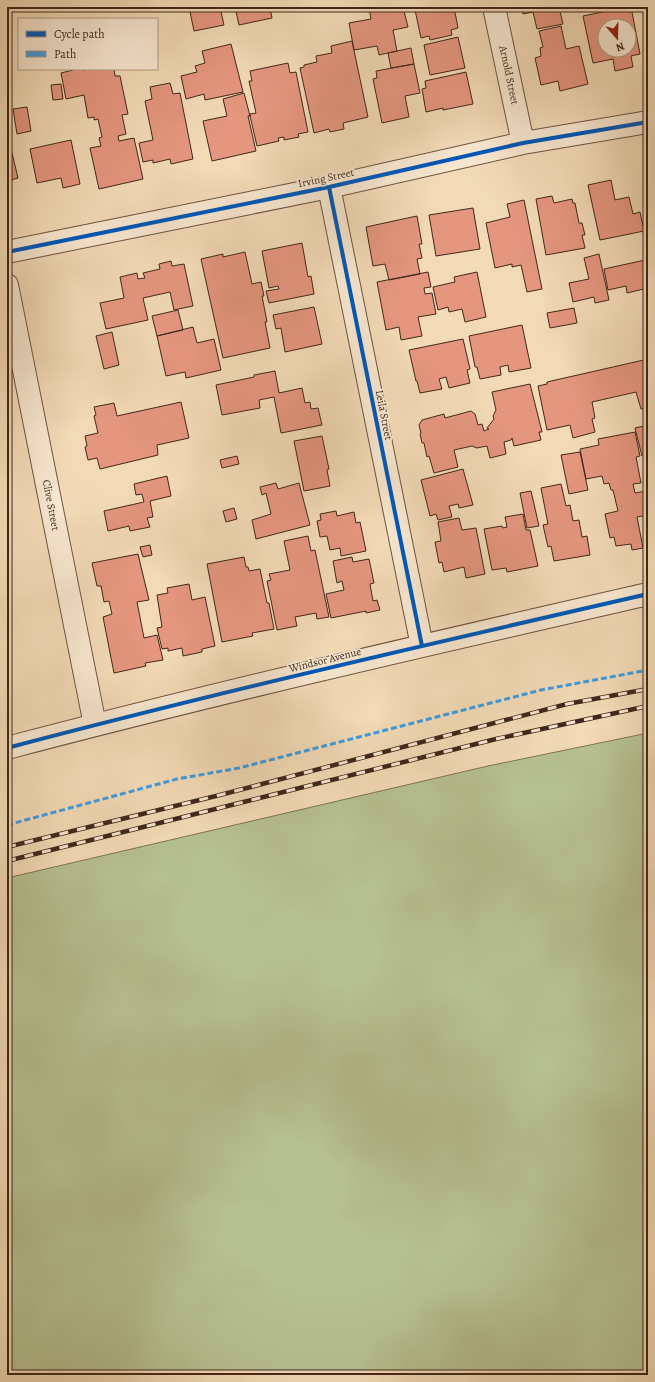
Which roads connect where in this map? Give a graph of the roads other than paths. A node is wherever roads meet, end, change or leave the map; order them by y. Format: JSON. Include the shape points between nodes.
{"nodes":[{"id":1,"x":494,"y":7,"type":"edge"},
{"id":2,"x":648,"y":122,"type":"edge"},
{"id":3,"x":524,"y":143,"type":"junction"},
{"id":4,"x":329,"y":187,"type":"junction"},
{"id":5,"x":7,"y":252,"type":"edge"},
{"id":6,"x":7,"y":285,"type":"edge"},
{"id":7,"x":648,"y":594,"type":"edge"},
{"id":8,"x":422,"y":646,"type":"junction"},
{"id":9,"x":95,"y":725,"type":"junction"},
{"id":10,"x":7,"y":748,"type":"edge"}],
"edges":[{"from":1,"to":3,"type":"street","name":"Arnold Street"},
{"from":2,"to":3,"type":"street","name":"Irving Street"},
{"from":3,"to":4,"type":"street","name":"Irving Street"},
{"from":4,"to":5,"type":"street","name":"Irving Street"},
{"from":4,"to":8,"type":"street","name":"Leila Street"},
{"from":6,"to":9,"type":"street","name":"Clive Street"},
{"from":7,"to":8,"type":"street","name":"Windsor Avenue"},
{"from":8,"to":9,"type":"street","name":"Windsor Avenue"},
{"from":9,"to":10,"type":"street","name":"Windsor Avenue"}]}
